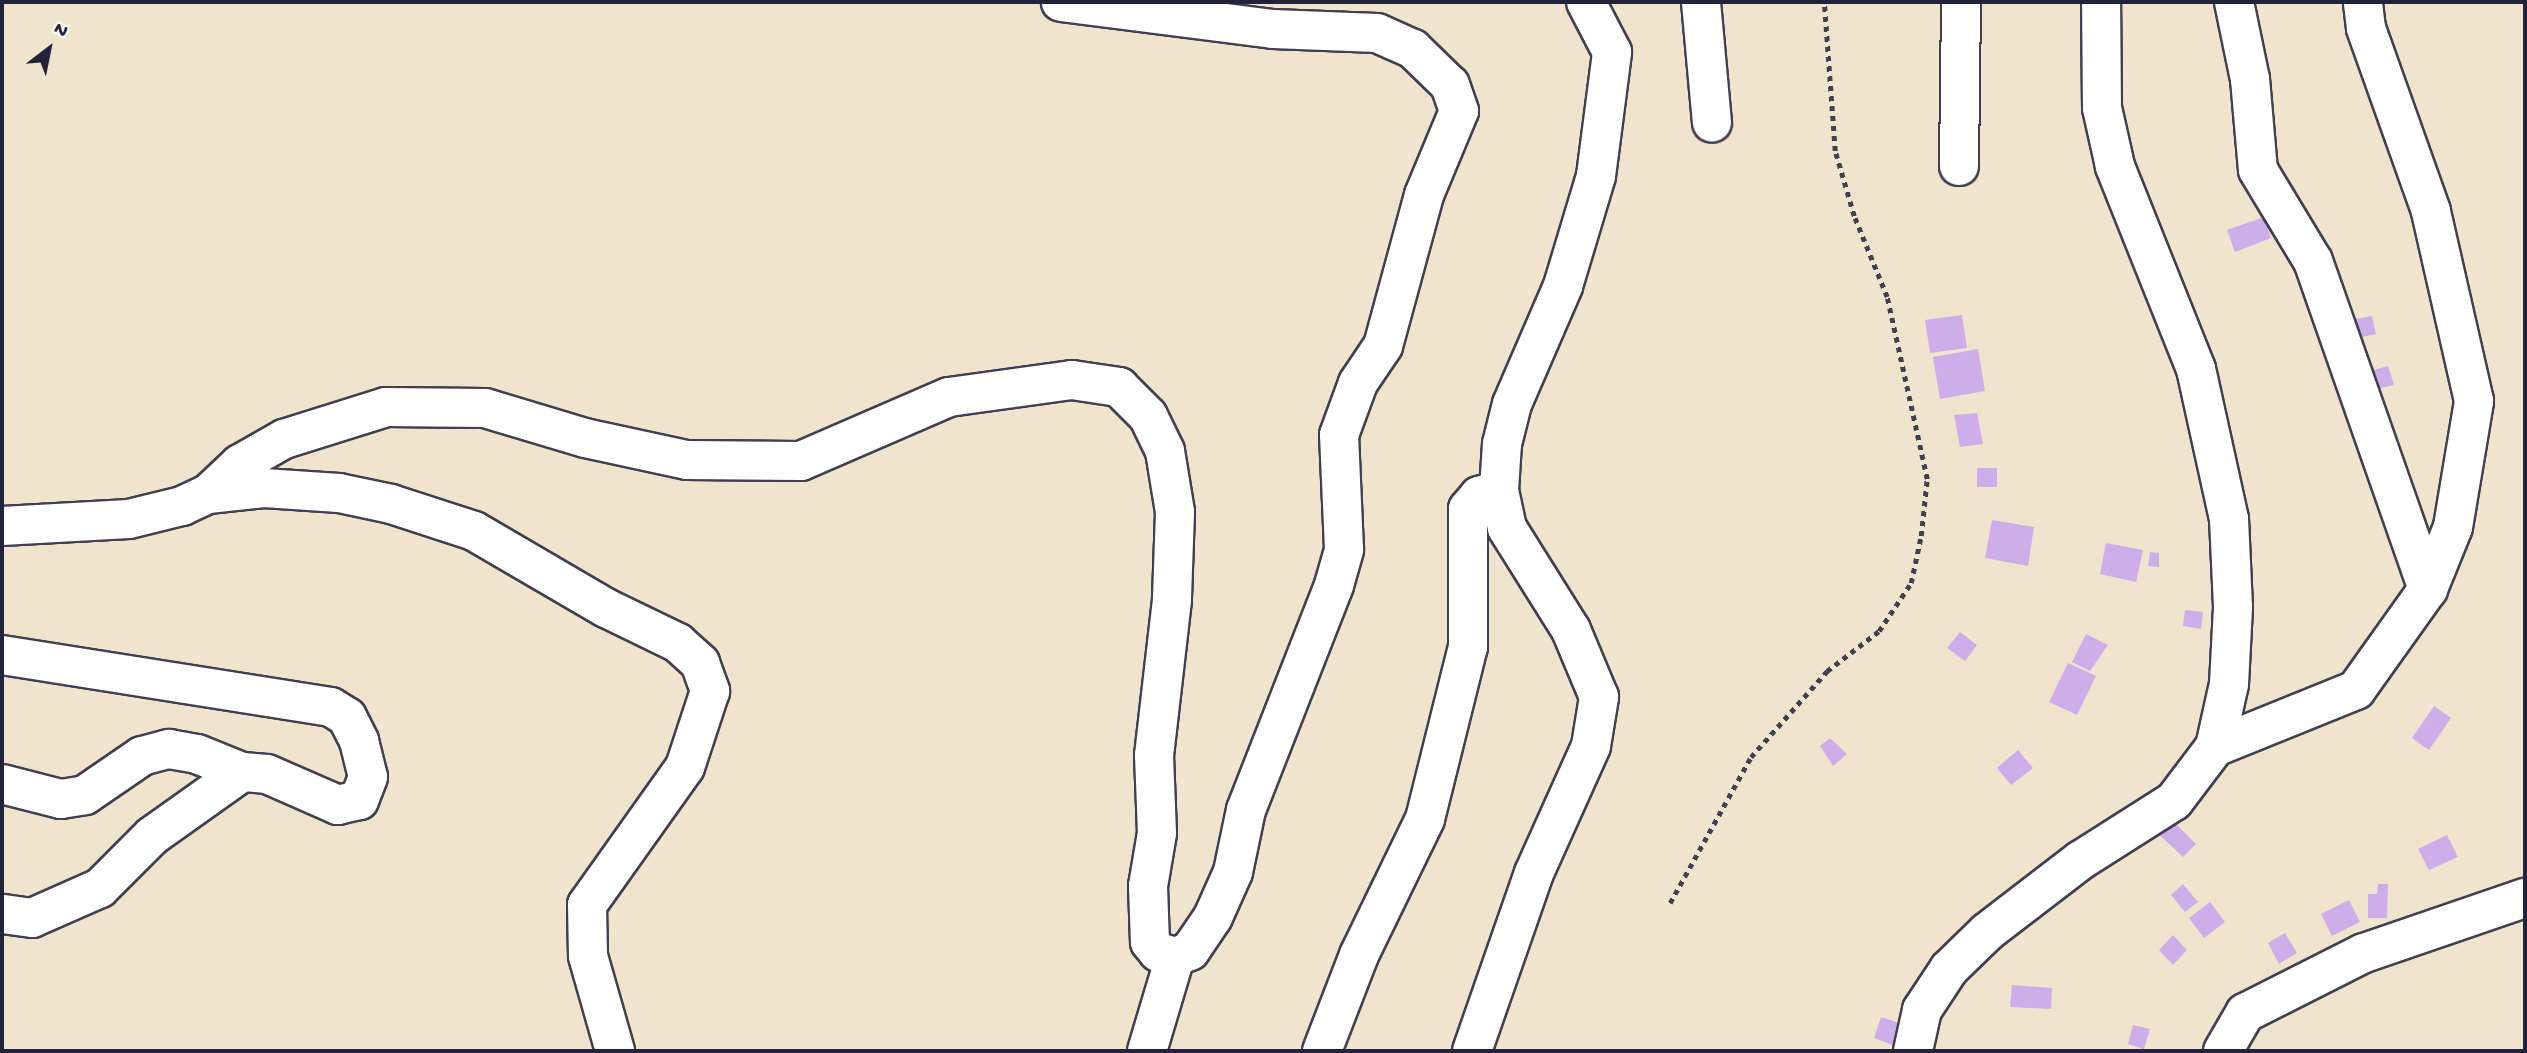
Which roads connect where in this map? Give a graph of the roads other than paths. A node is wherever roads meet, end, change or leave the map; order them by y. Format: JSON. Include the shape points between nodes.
{"nodes":[{"id":1,"x":1062,"y":2,"type":"edge"},
{"id":2,"x":1586,"y":2,"type":"edge"},
{"id":3,"x":1701,"y":2,"type":"edge"},
{"id":4,"x":1961,"y":2,"type":"edge"},
{"id":5,"x":2101,"y":2,"type":"edge"},
{"id":6,"x":2234,"y":2,"type":"edge"},
{"id":7,"x":2363,"y":2,"type":"edge"},
{"id":8,"x":1712,"y":123,"type":"dead end"},
{"id":9,"x":1959,"y":166,"type":"dead end"},
{"id":10,"x":1499,"y":491,"type":"junction"},
{"id":11,"x":208,"y":494,"type":"junction"},
{"id":12,"x":2,"y":526,"type":"edge"},
{"id":13,"x":2427,"y":589,"type":"junction"},
{"id":14,"x":2,"y":655,"type":"edge"},
{"id":15,"x":2215,"y":747,"type":"junction"},
{"id":16,"x":242,"y":772,"type":"junction"},
{"id":17,"x":2,"y":784,"type":"edge"},
{"id":18,"x":2525,"y":898,"type":"edge"},
{"id":19,"x":2,"y":914,"type":"edge"},
{"id":20,"x":1175,"y":957,"type":"junction"},
{"id":21,"x":615,"y":1051,"type":"edge"},
{"id":22,"x":1147,"y":1051,"type":"edge"},
{"id":23,"x":1322,"y":1051,"type":"edge"},
{"id":24,"x":1472,"y":1051,"type":"edge"},
{"id":25,"x":1913,"y":1051,"type":"edge"},
{"id":26,"x":2223,"y":1051,"type":"edge"}],
"edges":[{"from":1,"to":20,"type":"street","via":[[1273,29],[1377,33],[1413,49],[1450,86],[1459,111],[1424,195],[1383,346],[1358,383],[1339,435],[1344,549],[1334,585],[1246,810],[1233,872],[1213,917],[1190,951]]},
{"from":2,"to":10,"type":"street","via":[[1612,52],[1596,176],[1563,286],[1512,404],[1502,444]]},
{"from":3,"to":8,"type":"street"},
{"from":4,"to":9,"type":"street"},
{"from":5,"to":15,"type":"street","via":[[2102,108],[2115,166],[2196,369],[2229,519],[2233,620],[2229,684]]},
{"from":6,"to":13,"type":"street","via":[[2250,79],[2258,170],[2313,261]]},
{"from":7,"to":13,"type":"street","via":[[2366,28],[2431,211],[2474,401],[2454,527]]},
{"from":10,"to":23,"type":"street","via":[[1479,496],[1468,509],[1468,647],[1425,819],[1359,955]]},
{"from":10,"to":24,"type":"street","via":[[1507,528],[1571,630],[1599,696],[1591,746],[1534,873]]},
{"from":11,"to":12,"type":"street","via":[[129,519]]},
{"from":11,"to":20,"type":"street","via":[[240,464],[284,439],[386,407],[485,408],[585,438],[687,460],[802,461],[949,397],[1072,380],[1119,387],[1148,416],[1165,451],[1175,512],[1172,600],[1154,755],[1157,833],[1148,886],[1150,942],[1158,952]]},
{"from":11,"to":21,"type":"street","via":[[264,488],[339,493],[391,504],[474,531],[606,608],[678,643],[700,663],[710,691],[684,767],[587,905],[589,956]]},
{"from":13,"to":15,"type":"street","via":[[2356,690]]},
{"from":14,"to":16,"type":"street","via":[[331,707],[347,717],[368,777],[359,800],[338,805],[267,774]]},
{"from":15,"to":25,"type":"street","via":[[2174,801],[2081,860],[1987,932],[1949,969],[1922,1010]]},
{"from":16,"to":17,"type":"street","via":[[197,754],[169,749],[142,756],[85,795],[61,799]]},
{"from":16,"to":19,"type":"street","via":[[152,836],[100,888],[32,918]]},
{"from":18,"to":26,"type":"street","via":[[2364,953],[2245,1013]]},
{"from":20,"to":22,"type":"street"}]}
